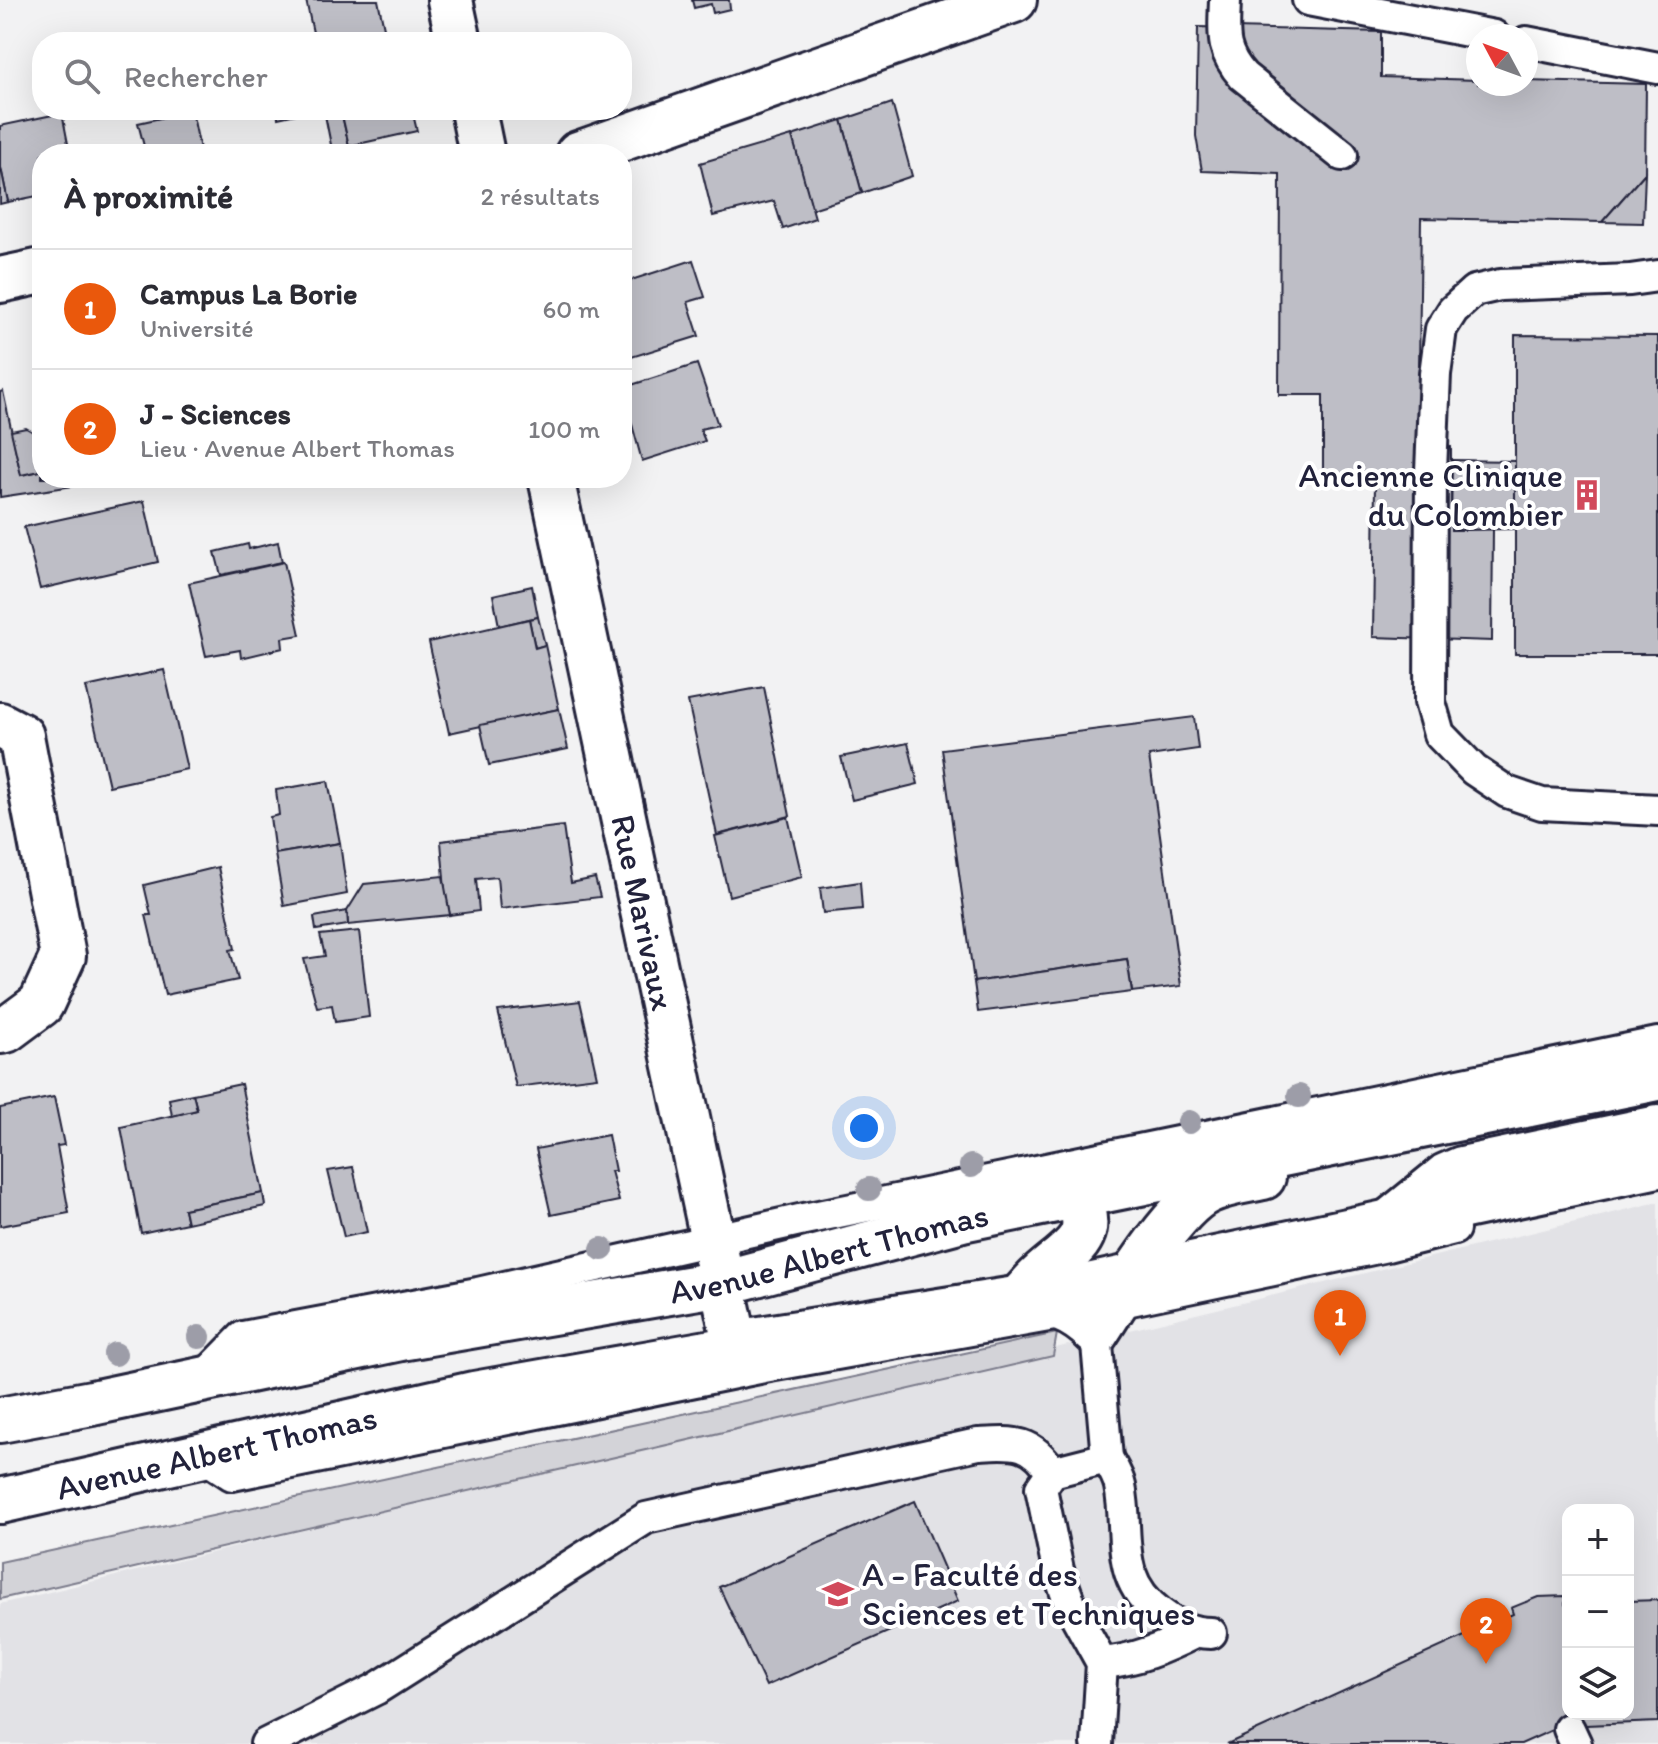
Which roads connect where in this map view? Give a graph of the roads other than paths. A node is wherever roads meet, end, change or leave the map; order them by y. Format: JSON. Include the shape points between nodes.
{"nodes":[{"id":1,"x":450,"y":0,"type":"edge"},
{"id":2,"x":1014,"y":0,"type":"edge"},
{"id":3,"x":1225,"y":0,"type":"edge"},
{"id":4,"x":1308,"y":0,"type":"edge"},
{"id":5,"x":1466,"y":31,"type":"edge"},
{"id":6,"x":457,"y":32,"type":"edge"},
{"id":7,"x":1538,"y":44,"type":"edge"},
{"id":8,"x":1658,"y":68,"type":"edge"},
{"id":9,"x":475,"y":120,"type":"edge"},
{"id":10,"x":480,"y":144,"type":"edge"},
{"id":11,"x":606,"y":144,"type":"edge"},
{"id":12,"x":1342,"y":155,"type":"dead end"},
{"id":13,"x":32,"y":273,"type":"edge"},
{"id":14,"x":1658,"y":276,"type":"edge"},
{"id":15,"x":0,"y":280,"type":"edge"},
{"id":16,"x":553,"y":488,"type":"edge"},
{"id":17,"x":0,"y":725,"type":"edge"},
{"id":18,"x":1658,"y":810,"type":"edge"},
{"id":19,"x":0,"y":1031,"type":"edge"},
{"id":20,"x":1658,"y":1043,"type":"edge"},
{"id":21,"x":1658,"y":1078,"type":"edge"},
{"id":22,"x":1658,"y":1094,"type":"edge"},
{"id":23,"x":1658,"y":1128,"type":"edge"},
{"id":24,"x":1658,"y":1165,"type":"edge"},
{"id":25,"x":1658,"y":1179,"type":"edge"},
{"id":26,"x":1075,"y":1196,"type":"junction"},
{"id":27,"x":1388,"y":1223,"type":"junction"},
{"id":28,"x":713,"y":1240,"type":"junction"},
{"id":29,"x":722,"y":1283,"type":"junction"},
{"id":30,"x":1018,"y":1299,"type":"junction"},
{"id":31,"x":1104,"y":1306,"type":"junction"},
{"id":32,"x":736,"y":1348,"type":"junction"},
{"id":33,"x":202,"y":1379,"type":"junction"},
{"id":34,"x":0,"y":1420,"type":"edge"},
{"id":35,"x":203,"y":1456,"type":"junction"},
{"id":36,"x":1107,"y":1458,"type":"junction"},
{"id":37,"x":1052,"y":1472,"type":"junction"},
{"id":38,"x":8,"y":1501,"type":"edge"},
{"id":39,"x":1102,"y":1663,"type":"junction"},
{"id":40,"x":266,"y":1744,"type":"edge"},
{"id":41,"x":1097,"y":1744,"type":"edge"}],
"edges":[{"from":1,"to":6,"type":"street"},
{"from":2,"to":11,"type":"street"},
{"from":3,"to":12,"type":"lane","via":[[1230,61]]},
{"from":4,"to":5,"type":"lane"},
{"from":7,"to":8,"type":"lane"},
{"from":9,"to":10,"type":"street"},
{"from":13,"to":15,"type":"street"},
{"from":14,"to":18,"type":"lane","via":[[1474,291],[1441,329],[1431,471],[1430,702],[1439,734],[1474,770],[1507,792],[1542,804]]},
{"from":16,"to":28,"type":"street","name":"Rue Marivaux"},
{"from":17,"to":19,"type":"street","via":[[21,736],[63,956],[41,1004]]},
{"from":20,"to":28,"type":"lane"},
{"from":21,"to":26,"type":"street","name":"Avenue Albert Thomas"},
{"from":22,"to":31,"type":"street","via":[[1208,1191],[1174,1220]]},
{"from":23,"to":27,"type":"street","via":[[1462,1169]]},
{"from":24,"to":27,"type":"street","name":"Avenue Albert Thomas"},
{"from":25,"to":31,"type":"lane","via":[[1387,1246]]},
{"from":26,"to":29,"type":"street","name":"Avenue Albert Thomas","via":[[935,1226]]},
{"from":26,"to":30,"type":"street","via":[[1085,1214],[1082,1236]]},
{"from":27,"to":31,"type":"street","name":"Avenue Albert Thomas"},
{"from":28,"to":29,"type":"street","name":"Rue Marivaux"},
{"from":28,"to":33,"type":"lane","via":[[478,1293],[243,1337]]},
{"from":29,"to":32,"type":"street","name":"Rue Marivaux"},
{"from":29,"to":33,"type":"street","name":"Avenue Albert Thomas","via":[[406,1337]]},
{"from":30,"to":31,"type":"street","name":"Avenue Albert Thomas"},
{"from":30,"to":31,"type":"street","via":[[1053,1306]]},
{"from":30,"to":32,"type":"street","name":"Avenue Albert Thomas","via":[[747,1341]]},
{"from":31,"to":35,"type":"lane","via":[[764,1367],[232,1475]]},
{"from":31,"to":36,"type":"lane"},
{"from":32,"to":35,"type":"street","name":"Avenue Albert Thomas","via":[[474,1394]]},
{"from":33,"to":34,"type":"street","name":"Avenue Albert Thomas"},
{"from":35,"to":38,"type":"street","name":"Avenue Albert Thomas"},
{"from":36,"to":37,"type":"lane"},
{"from":36,"to":39,"type":"lane","via":[[1119,1482],[1129,1574],[1154,1609],[1202,1633],[1157,1651]]},
{"from":37,"to":39,"type":"lane","via":[[1041,1488],[1058,1570],[1071,1607]]},
{"from":37,"to":40,"type":"lane","via":[[1041,1454],[1012,1442],[978,1444],[646,1518],[376,1689]]},
{"from":39,"to":41,"type":"lane"}]}
